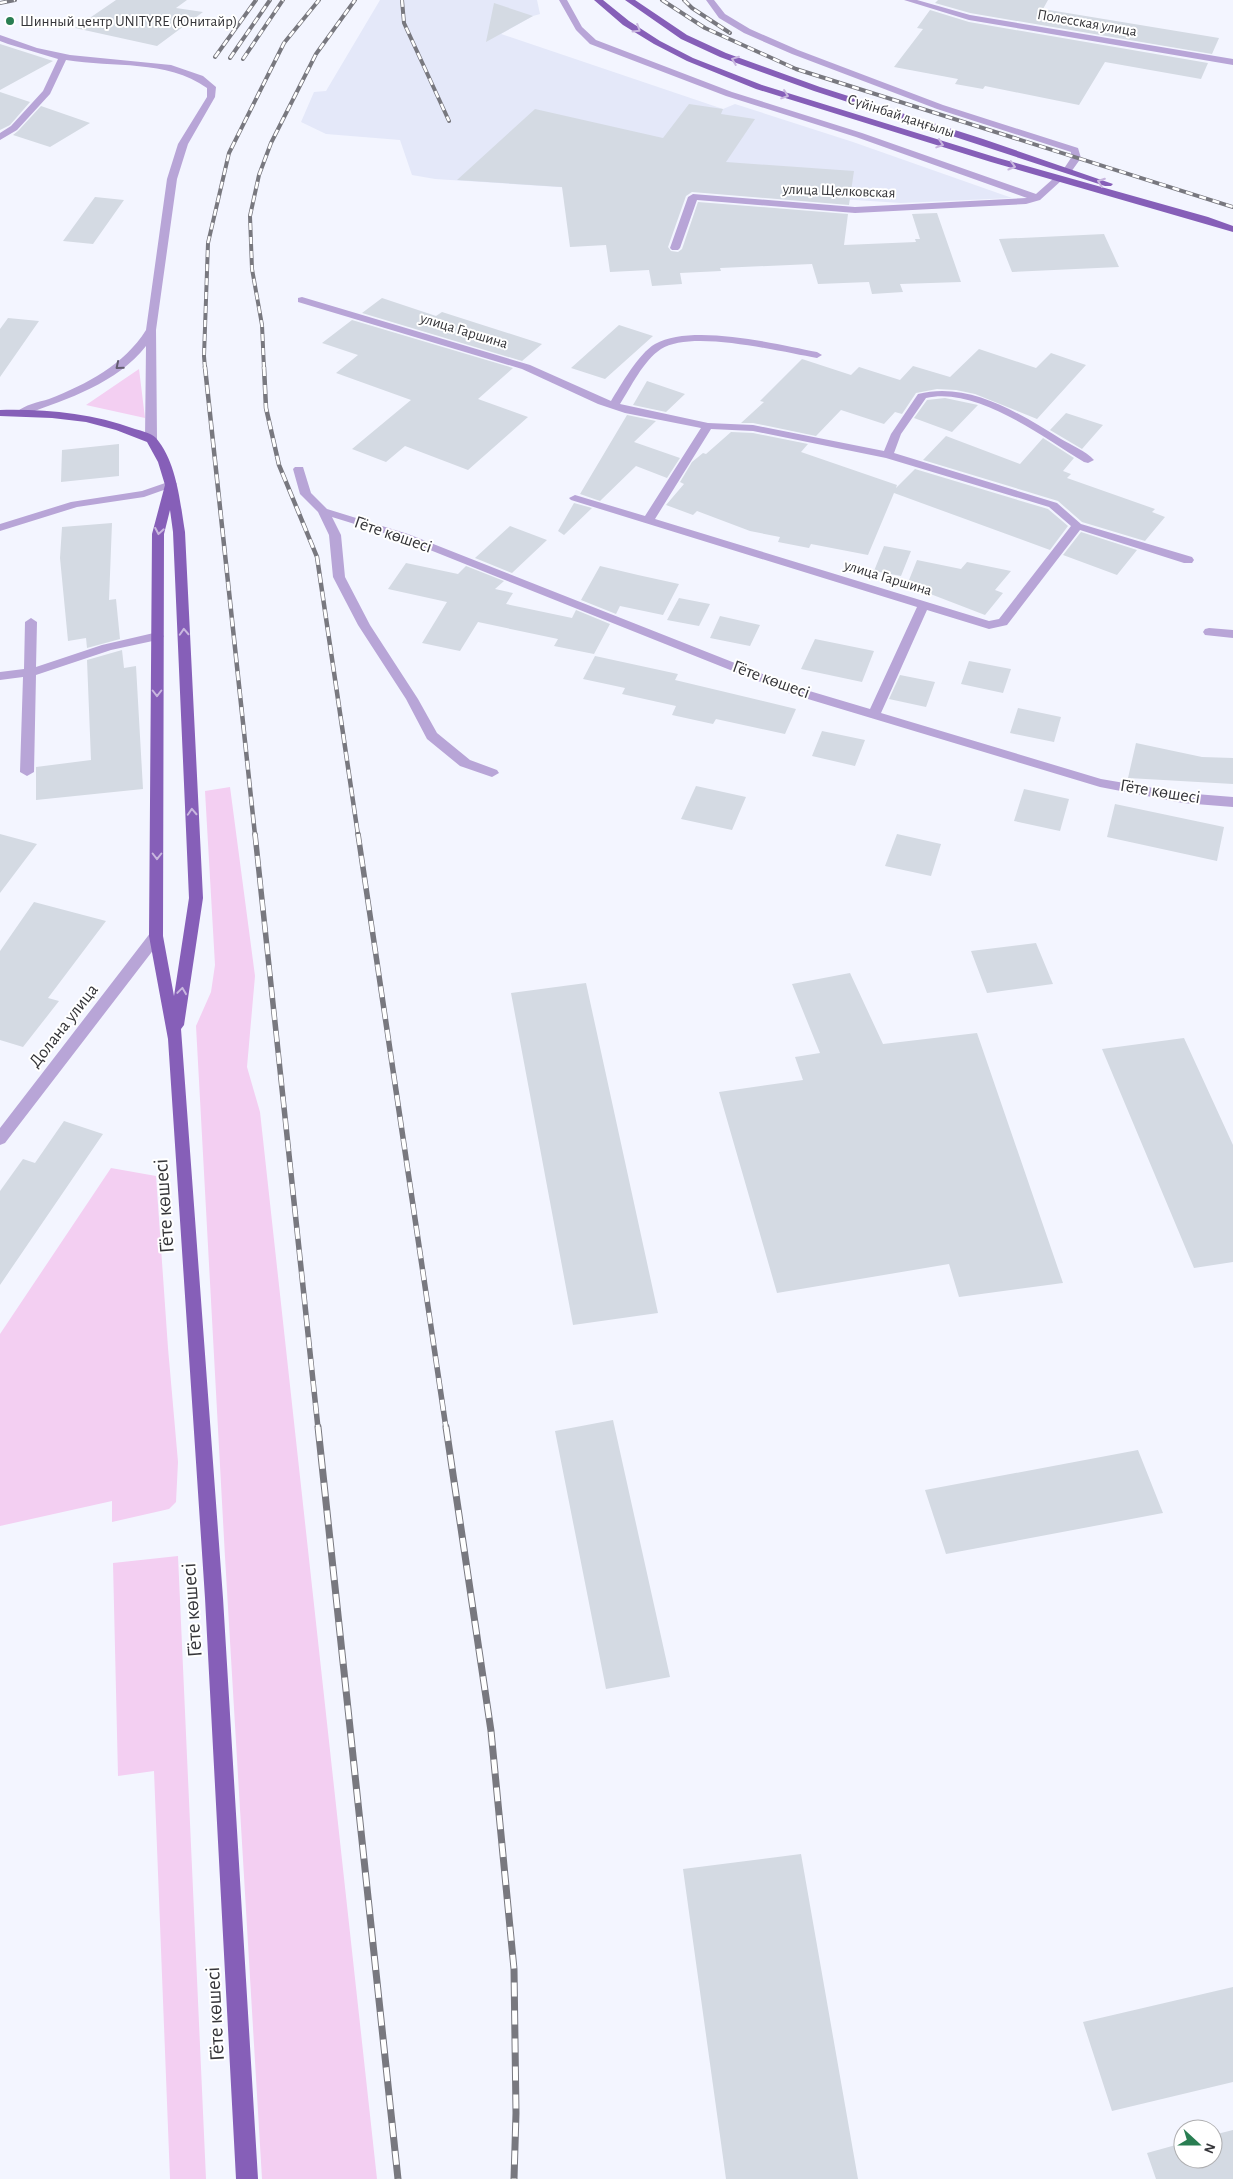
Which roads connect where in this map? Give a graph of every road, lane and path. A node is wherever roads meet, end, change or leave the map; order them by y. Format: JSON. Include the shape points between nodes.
{"nodes":[{"id":1,"x":563,"y":0,"type":"edge"},
{"id":2,"x":598,"y":0,"type":"edge"},
{"id":3,"x":629,"y":0,"type":"edge"},
{"id":4,"x":710,"y":0,"type":"edge"},
{"id":5,"x":908,"y":0,"type":"edge"},
{"id":6,"x":0,"y":38,"type":"edge"},
{"id":7,"x":64,"y":56,"type":"junction"},
{"id":8,"x":1233,"y":62,"type":"edge"},
{"id":9,"x":0,"y":137,"type":"edge"},
{"id":10,"x":1068,"y":170,"type":"junction"},
{"id":11,"x":1057,"y":180,"type":"junction"},
{"id":12,"x":1037,"y":198,"type":"junction"},
{"id":13,"x":1213,"y":222,"type":"junction"},
{"id":14,"x":1233,"y":228,"type":"edge"},
{"id":15,"x":675,"y":248,"type":"dead end"},
{"id":16,"x":302,"y":300,"type":"dead end"},
{"id":17,"x":152,"y":330,"type":"junction"},
{"id":18,"x":817,"y":355,"type":"dead end"},
{"id":19,"x":612,"y":406,"type":"junction"},
{"id":20,"x":0,"y":412,"type":"edge"},
{"id":21,"x":22,"y":412,"type":"junction"},
{"id":22,"x":708,"y":426,"type":"junction"},
{"id":23,"x":151,"y":439,"type":"junction"},
{"id":24,"x":888,"y":455,"type":"junction"},
{"id":25,"x":1088,"y":460,"type":"dead end"},
{"id":26,"x":299,"y":469,"type":"dead end"},
{"id":27,"x":171,"y":484,"type":"junction"},
{"id":28,"x":575,"y":498,"type":"dead end"},
{"id":29,"x":323,"y":511,"type":"junction"},
{"id":30,"x":648,"y":520,"type":"junction"},
{"id":31,"x":1077,"y":526,"type":"junction"},
{"id":32,"x":0,"y":528,"type":"edge"},
{"id":33,"x":1188,"y":560,"type":"dead end"},
{"id":34,"x":923,"y":606,"type":"junction"},
{"id":35,"x":31,"y":622,"type":"dead end"},
{"id":36,"x":1209,"y":632,"type":"dead end"},
{"id":37,"x":1233,"y":634,"type":"edge"},
{"id":38,"x":158,"y":636,"type":"junction"},
{"id":39,"x":30,"y":672,"type":"junction"},
{"id":40,"x":0,"y":676,"type":"edge"},
{"id":41,"x":874,"y":714,"type":"junction"},
{"id":42,"x":27,"y":772,"type":"dead end"},
{"id":43,"x":492,"y":773,"type":"dead end"},
{"id":44,"x":1233,"y":802,"type":"edge"},
{"id":45,"x":156,"y":936,"type":"junction"},
{"id":46,"x":175,"y":1039,"type":"junction"},
{"id":47,"x":0,"y":1140,"type":"edge"},
{"id":48,"x":247,"y":2179,"type":"edge"}],
"edges":[{"from":1,"to":12,"type":"street","via":[[584,36],[604,48],[729,94],[859,135]]},
{"from":2,"to":11,"type":"main road","name":"Сүйінбай даңғылы","one_way":true,"via":[[662,45],[704,65],[801,100]]},
{"from":10,"to":3,"type":"main road","name":"Сүйінбай даңғылы","one_way":true,"via":[[817,89],[723,55],[684,37]]},
{"from":4,"to":10,"type":"street","via":[[722,16],[795,52],[940,106],[1066,145],[1075,150],[1076,158]]},
{"from":5,"to":8,"type":"street","name":"Полесская улица","via":[[969,17]]},
{"from":6,"to":7,"type":"street"},
{"from":7,"to":9,"type":"street","via":[[47,92],[14,128]]},
{"from":7,"to":17,"type":"street","via":[[164,67],[202,79],[212,88],[211,97],[183,144],[172,178]]},
{"from":13,"to":10,"type":"main road","name":"Сүйінбай даңғылы","one_way":true},
{"from":11,"to":12,"type":"street"},
{"from":11,"to":13,"type":"main road","name":"Сүйінбай даңғылы"},
{"from":12,"to":15,"type":"street","name":"улица Щелковская","via":[[1026,202],[855,210],[693,197]]},
{"from":13,"to":14,"type":"main road","name":"Сүйінбай даңғылы"},
{"from":16,"to":19,"type":"street","name":"улица Гаршина","via":[[526,366]]},
{"from":17,"to":21,"type":"street","one_way":true,"via":[[135,352],[112,372],[70,395]]},
{"from":17,"to":23,"type":"street"},
{"from":18,"to":19,"type":"street","via":[[745,343],[694,338],[674,340],[658,346]]},
{"from":19,"to":22,"type":"street","name":"улица Гаршина"},
{"from":20,"to":21,"type":"main road"},
{"from":21,"to":23,"type":"main road","via":[[82,418],[127,429]]},
{"from":22,"to":24,"type":"street","name":"улица Гаршина","via":[[753,428]]},
{"from":22,"to":30,"type":"street"},
{"from":23,"to":27,"type":"main road","name":"Гёте көшесі","via":[[164,461]]},
{"from":24,"to":25,"type":"street","via":[[896,434],[922,396],[939,392],[960,395],[1007,412]]},
{"from":24,"to":31,"type":"street","name":"улица Гаршина","via":[[1053,505]]},
{"from":26,"to":29,"type":"street","via":[[306,494]]},
{"from":27,"to":32,"type":"street","via":[[144,494],[75,504]]},
{"from":27,"to":38,"type":"main road","name":"Гёте көшесі","one_way":true,"via":[[158,534]]},
{"from":46,"to":27,"type":"main road","name":"Гёте көшесі","one_way":true,"via":[[196,898],[179,532]]},
{"from":28,"to":30,"type":"street","name":"улица Гаршина"},
{"from":29,"to":41,"type":"street","name":"Гёте көшесі","via":[[404,536],[792,690]]},
{"from":29,"to":43,"type":"street","via":[[335,534],[339,577],[364,625],[432,736],[465,763]]},
{"from":30,"to":34,"type":"street","name":"улица Гаршина"},
{"from":31,"to":33,"type":"street","name":"улица Гаршина"},
{"from":31,"to":34,"type":"street","name":"улица Гаршина","via":[[1003,622],[989,625]]},
{"from":34,"to":41,"type":"street"},
{"from":35,"to":39,"type":"street"},
{"from":36,"to":37,"type":"street"},
{"from":38,"to":39,"type":"street","via":[[90,652]]},
{"from":38,"to":45,"type":"main road","name":"Гёте көшесі","one_way":true},
{"from":39,"to":40,"type":"street"},
{"from":39,"to":42,"type":"street"},
{"from":41,"to":44,"type":"street","name":"Гёте көшесі","via":[[1100,783],[1183,798]]},
{"from":45,"to":46,"type":"main road","name":"Гёте көшесі"},
{"from":45,"to":47,"type":"street","name":"Долана улица"},
{"from":46,"to":48,"type":"main road","name":"Гёте көшесі","via":[[215,1608]]}]}
